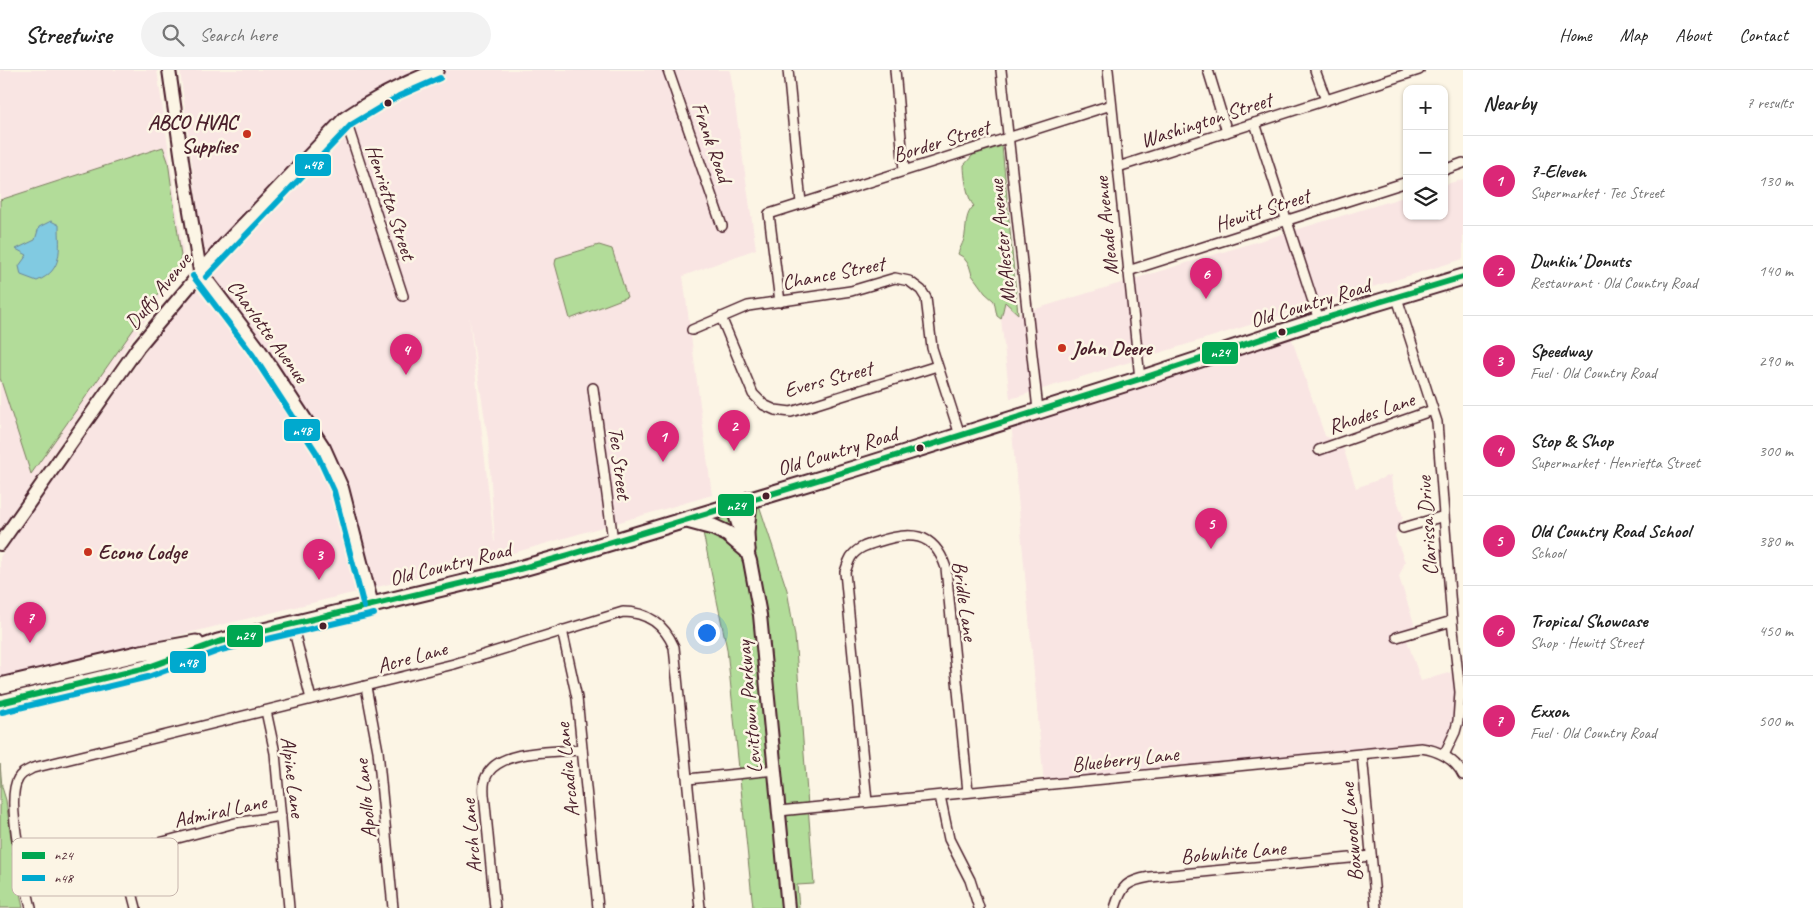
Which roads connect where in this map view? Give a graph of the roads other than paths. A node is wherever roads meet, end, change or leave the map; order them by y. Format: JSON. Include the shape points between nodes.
{"nodes":[{"id":1,"x":169,"y":70,"type":"edge"},
{"id":2,"x":437,"y":70,"type":"edge"},
{"id":3,"x":668,"y":70,"type":"edge"},
{"id":4,"x":788,"y":70,"type":"edge"},
{"id":5,"x":895,"y":70,"type":"edge"},
{"id":6,"x":1002,"y":70,"type":"edge"},
{"id":7,"x":1108,"y":70,"type":"edge"},
{"id":8,"x":1208,"y":70,"type":"edge"},
{"id":9,"x":1314,"y":70,"type":"edge"},
{"id":10,"x":1419,"y":70,"type":"edge"},
{"id":11,"x":1326,"y":100,"type":"junction"},
{"id":12,"x":1111,"y":105,"type":"junction"},
{"id":13,"x":345,"y":118,"type":"junction"},
{"id":14,"x":1255,"y":123,"type":"junction"},
{"id":15,"x":1227,"y":132,"type":"junction"},
{"id":16,"x":1008,"y":138,"type":"junction"},
{"id":17,"x":1463,"y":163,"type":"edge"},
{"id":18,"x":1118,"y":167,"type":"junction"},
{"id":19,"x":1448,"y":169,"type":"edge"},
{"id":20,"x":904,"y":170,"type":"junction"},
{"id":21,"x":1403,"y":183,"type":"edge"},
{"id":22,"x":802,"y":203,"type":"junction"},
{"id":23,"x":1287,"y":220,"type":"junction"},
{"id":24,"x":722,"y":226,"type":"dead end"},
{"id":25,"x":200,"y":271,"type":"junction"},
{"id":26,"x":1128,"y":271,"type":"junction"},
{"id":27,"x":1463,"y":277,"type":"edge"},
{"id":28,"x":403,"y":296,"type":"dead end"},
{"id":29,"x":1397,"y":298,"type":"junction"},
{"id":30,"x":780,"y":302,"type":"junction"},
{"id":31,"x":721,"y":318,"type":"junction"},
{"id":32,"x":1320,"y":320,"type":"junction"},
{"id":33,"x":692,"y":330,"type":"dead end"},
{"id":34,"x":937,"y":366,"type":"junction"},
{"id":35,"x":1140,"y":379,"type":"junction"},
{"id":36,"x":593,"y":388,"type":"dead end"},
{"id":37,"x":1038,"y":410,"type":"junction"},
{"id":38,"x":1433,"y":410,"type":"junction"},
{"id":39,"x":960,"y":435,"type":"junction"},
{"id":40,"x":1319,"y":450,"type":"dead end"},
{"id":41,"x":749,"y":500,"type":"junction"},
{"id":42,"x":732,"y":505,"type":"junction"},
{"id":43,"x":1444,"y":516,"type":"junction"},
{"id":44,"x":687,"y":520,"type":"junction"},
{"id":45,"x":1403,"y":528,"type":"dead end"},
{"id":46,"x":613,"y":542,"type":"junction"},
{"id":47,"x":0,"y":544,"type":"edge"},
{"id":48,"x":747,"y":550,"type":"junction"},
{"id":49,"x":372,"y":604,"type":"junction"},
{"id":50,"x":1452,"y":621,"type":"junction"},
{"id":51,"x":292,"y":623,"type":"junction"},
{"id":52,"x":562,"y":630,"type":"junction"},
{"id":53,"x":1397,"y":637,"type":"dead end"},
{"id":54,"x":218,"y":642,"type":"junction"},
{"id":55,"x":1460,"y":658,"type":"edge"},
{"id":56,"x":0,"y":686,"type":"edge"},
{"id":57,"x":366,"y":687,"type":"junction"},
{"id":58,"x":311,"y":699,"type":"junction"},
{"id":59,"x":0,"y":703,"type":"edge"},
{"id":60,"x":266,"y":711,"type":"junction"},
{"id":61,"x":582,"y":750,"type":"junction"},
{"id":62,"x":1362,"y":754,"type":"junction"},
{"id":63,"x":1444,"y":755,"type":"junction"},
{"id":64,"x":775,"y":770,"type":"junction"},
{"id":65,"x":1463,"y":775,"type":"edge"},
{"id":66,"x":688,"y":779,"type":"junction"},
{"id":67,"x":968,"y":792,"type":"junction"},
{"id":68,"x":940,"y":796,"type":"junction"},
{"id":69,"x":867,"y":802,"type":"junction"},
{"id":70,"x":779,"y":810,"type":"junction"},
{"id":71,"x":281,"y":816,"type":"junction"},
{"id":72,"x":17,"y":838,"type":"edge"},
{"id":73,"x":178,"y":838,"type":"edge"},
{"id":74,"x":1371,"y":856,"type":"junction"},
{"id":75,"x":290,"y":908,"type":"edge"},
{"id":76,"x":393,"y":908,"type":"edge"},
{"id":77,"x":495,"y":908,"type":"edge"},
{"id":78,"x":598,"y":908,"type":"edge"},
{"id":79,"x":700,"y":908,"type":"edge"},
{"id":80,"x":788,"y":908,"type":"edge"},
{"id":81,"x":979,"y":908,"type":"edge"},
{"id":82,"x":1115,"y":908,"type":"edge"},
{"id":83,"x":1376,"y":908,"type":"edge"}],
"edges":[{"from":1,"to":25,"type":"street","name":"Charlotte Avenue"},
{"from":2,"to":13,"type":"street","name":"Duffy Avenue","via":[[395,88]]},
{"from":3,"to":24,"type":"street","name":"Frank Road"},
{"from":4,"to":22,"type":"street"},
{"from":5,"to":20,"type":"street"},
{"from":6,"to":16,"type":"street","name":"McAlester Avenue"},
{"from":7,"to":12,"type":"street","name":"Meade Avenue"},
{"from":8,"to":15,"type":"street"},
{"from":9,"to":11,"type":"street"},
{"from":10,"to":11,"type":"street","name":"Washington Street"},
{"from":11,"to":14,"type":"street","name":"Washington Street"},
{"from":12,"to":16,"type":"street","name":"Border Street"},
{"from":12,"to":18,"type":"street","name":"Meade Avenue"},
{"from":13,"to":25,"type":"street","name":"Duffy Avenue"},
{"from":13,"to":28,"type":"street","name":"Henrietta Street"},
{"from":14,"to":15,"type":"street","name":"Washington Street"},
{"from":14,"to":23,"type":"street"},
{"from":15,"to":18,"type":"street","name":"Washington Street"},
{"from":16,"to":20,"type":"street","name":"Border Street"},
{"from":16,"to":37,"type":"street","name":"McAlester Avenue"},
{"from":17,"to":19,"type":"street"},
{"from":18,"to":26,"type":"street","name":"Meade Avenue"},
{"from":20,"to":22,"type":"street","name":"Border Street"},
{"from":21,"to":23,"type":"street","name":"Hewitt Street"},
{"from":22,"to":30,"type":"street","name":"Border Street","via":[[768,214]]},
{"from":23,"to":26,"type":"street","name":"Hewitt Street"},
{"from":23,"to":32,"type":"street"},
{"from":25,"to":47,"type":"street","name":"Duffy Avenue","via":[[139,346]]},
{"from":25,"to":49,"type":"street","name":"Charlotte Avenue","via":[[259,349],[324,448],[342,488]]},
{"from":26,"to":35,"type":"street","name":"Meade Avenue"},
{"from":27,"to":29,"type":"main road","name":"Old Country Road"},
{"from":29,"to":32,"type":"main road","name":"Old Country Road"},
{"from":29,"to":38,"type":"street","name":"Clarissa Drive"},
{"from":30,"to":31,"type":"street","name":"Chance Street","via":[[748,306]]},
{"from":30,"to":34,"type":"street","name":"Chance Street","via":[[851,291],[895,278],[909,281],[926,298]]},
{"from":31,"to":33,"type":"street","name":"Chance Street"},
{"from":31,"to":34,"type":"street","name":"Evers Street","via":[[753,394],[774,410],[791,412]]},
{"from":32,"to":35,"type":"main road","name":"Old Country Road"},
{"from":34,"to":39,"type":"street","name":"Chance Street"},
{"from":35,"to":37,"type":"main road","name":"Old Country Road"},
{"from":36,"to":46,"type":"street","name":"Tec Street"},
{"from":37,"to":39,"type":"main road","name":"Old Country Road"},
{"from":38,"to":40,"type":"street","name":"Rhodes Lane"},
{"from":38,"to":43,"type":"street","name":"Clarissa Drive"},
{"from":39,"to":41,"type":"main road","name":"Old Country Road"},
{"from":41,"to":42,"type":"main road","name":"Old Country Road"},
{"from":41,"to":48,"type":"main road"},
{"from":42,"to":44,"type":"main road","name":"Old Country Road"},
{"from":42,"to":48,"type":"street","name":"Levittown Parkway"},
{"from":43,"to":45,"type":"street"},
{"from":43,"to":50,"type":"street","name":"Clarissa Drive"},
{"from":44,"to":46,"type":"main road","name":"Old Country Road"},
{"from":44,"to":48,"type":"main road","via":[[714,527]]},
{"from":46,"to":49,"type":"main road","name":"Old Country Road","via":[[510,572]]},
{"from":48,"to":64,"type":"street","name":"Levittown Parkway","via":[[760,615]]},
{"from":49,"to":51,"type":"main road","name":"Old Country Road"},
{"from":50,"to":53,"type":"street"},
{"from":50,"to":55,"type":"street","name":"Clarissa Drive"},
{"from":51,"to":54,"type":"main road","name":"Old Country Road"},
{"from":51,"to":58,"type":"street"},
{"from":52,"to":57,"type":"street","name":"Acre Lane"},
{"from":52,"to":61,"type":"street","name":"Arcadia Lane","via":[[577,698]]},
{"from":52,"to":66,"type":"street","name":"Acre Lane","via":[[632,612],[645,615],[665,630],[676,653]]},
{"from":54,"to":56,"type":"main road","name":"Old Country Road","via":[[141,653]]},
{"from":54,"to":59,"type":"main road","name":"Old Country Road","via":[[146,668]]},
{"from":55,"to":63,"type":"street","name":"Clarissa Drive","via":[[1460,711]]},
{"from":57,"to":58,"type":"street","name":"Acre Lane"},
{"from":57,"to":76,"type":"street","name":"Apollo Lane","via":[[378,751]]},
{"from":58,"to":60,"type":"street","name":"Acre Lane"},
{"from":60,"to":71,"type":"street","name":"Alpine Lane","via":[[275,753]]},
{"from":60,"to":72,"type":"street","name":"Acre Lane","via":[[24,772],[18,778],[13,801]]},
{"from":61,"to":77,"type":"street","name":"Arch Lane","via":[[512,756],[492,766],[485,778]]},
{"from":61,"to":78,"type":"street","name":"Arcadia Lane"},
{"from":62,"to":63,"type":"street","name":"Blueberry Lane","via":[[1421,748]]},
{"from":62,"to":67,"type":"street","name":"Blueberry Lane"},
{"from":62,"to":74,"type":"street","name":"Boxwood Lane"},
{"from":63,"to":65,"type":"street","name":"Blueberry Lane"},
{"from":64,"to":66,"type":"street"},
{"from":64,"to":70,"type":"street","name":"Levittown Parkway"},
{"from":66,"to":79,"type":"street","name":"Acre Lane"},
{"from":67,"to":68,"type":"street","name":"Blueberry Lane"},
{"from":67,"to":69,"type":"street","name":"Bridle Lane","via":[[946,568],[935,546],[920,537],[906,534],[858,550],[850,558],[845,572]]},
{"from":68,"to":69,"type":"street","name":"Blueberry Lane"},
{"from":68,"to":81,"type":"street","via":[[949,838],[970,880]]},
{"from":69,"to":70,"type":"street","name":"Blueberry Lane"},
{"from":70,"to":80,"type":"street","name":"Levittown Parkway"},
{"from":71,"to":73,"type":"street","name":"Admiral Lane","via":[[235,823]]},
{"from":71,"to":75,"type":"street","name":"Alpine Lane"},
{"from":74,"to":82,"type":"street","name":"Bobwhite Lane","via":[[1143,878],[1123,888]]},
{"from":74,"to":83,"type":"street","name":"Boxwood Lane"}]}
